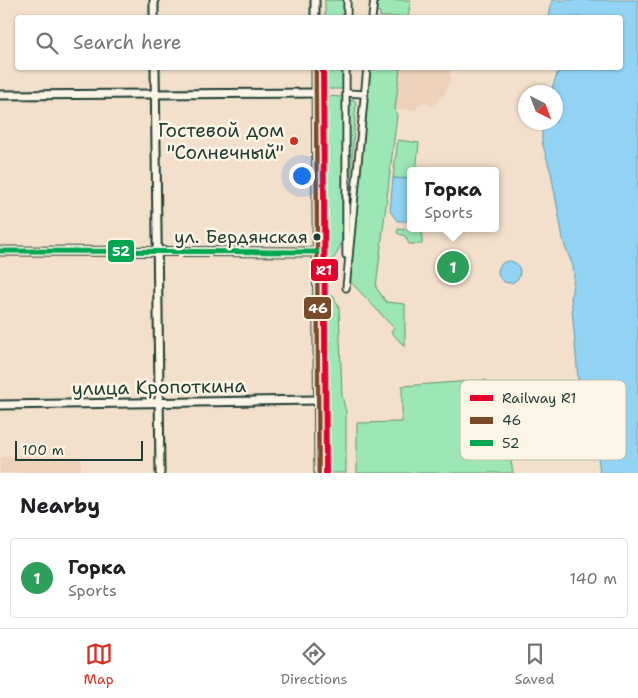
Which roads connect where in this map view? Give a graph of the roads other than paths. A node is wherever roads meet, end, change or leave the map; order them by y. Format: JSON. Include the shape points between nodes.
{"nodes":[{"id":1,"x":154,"y":0,"type":"edge"},
{"id":2,"x":315,"y":0,"type":"edge"},
{"id":3,"x":347,"y":0,"type":"edge"},
{"id":4,"x":374,"y":0,"type":"edge"},
{"id":5,"x":154,"y":15,"type":"edge"},
{"id":6,"x":315,"y":15,"type":"edge"},
{"id":7,"x":346,"y":15,"type":"edge"},
{"id":8,"x":372,"y":15,"type":"edge"},
{"id":9,"x":155,"y":70,"type":"edge"},
{"id":10,"x":316,"y":70,"type":"edge"},
{"id":11,"x":346,"y":70,"type":"edge"},
{"id":12,"x":367,"y":70,"type":"edge"},
{"id":13,"x":155,"y":93,"type":"junction"},
{"id":14,"x":316,"y":93,"type":"junction"},
{"id":15,"x":346,"y":93,"type":"junction"},
{"id":16,"x":364,"y":94,"type":"junction"},
{"id":17,"x":0,"y":95,"type":"edge"},
{"id":18,"x":0,"y":251,"type":"edge"},
{"id":19,"x":156,"y":252,"type":"junction"},
{"id":20,"x":317,"y":252,"type":"junction"},
{"id":21,"x":318,"y":400,"type":"junction"},
{"id":22,"x":159,"y":403,"type":"junction"},
{"id":23,"x":0,"y":405,"type":"edge"},
{"id":24,"x":160,"y":473,"type":"edge"},
{"id":25,"x":319,"y":473,"type":"edge"}],
"edges":[{"from":1,"to":5,"type":"street"},
{"from":2,"to":6,"type":"street"},
{"from":3,"to":7,"type":"street"},
{"from":4,"to":8,"type":"street"},
{"from":9,"to":13,"type":"street"},
{"from":10,"to":14,"type":"street"},
{"from":11,"to":15,"type":"street"},
{"from":12,"to":16,"type":"street"},
{"from":13,"to":14,"type":"street"},
{"from":13,"to":17,"type":"street"},
{"from":13,"to":19,"type":"street"},
{"from":14,"to":20,"type":"street"},
{"from":15,"to":16,"type":"street"},
{"from":15,"to":16,"type":"street","via":[[346,288]]},
{"from":18,"to":19,"type":"street"},
{"from":19,"to":20,"type":"street"},
{"from":19,"to":22,"type":"street"},
{"from":20,"to":21,"type":"street"},
{"from":21,"to":22,"type":"street","name":"улица Кропоткина"},
{"from":21,"to":25,"type":"street"},
{"from":22,"to":23,"type":"street","name":"улица Кропоткина"},
{"from":22,"to":24,"type":"street"}]}
